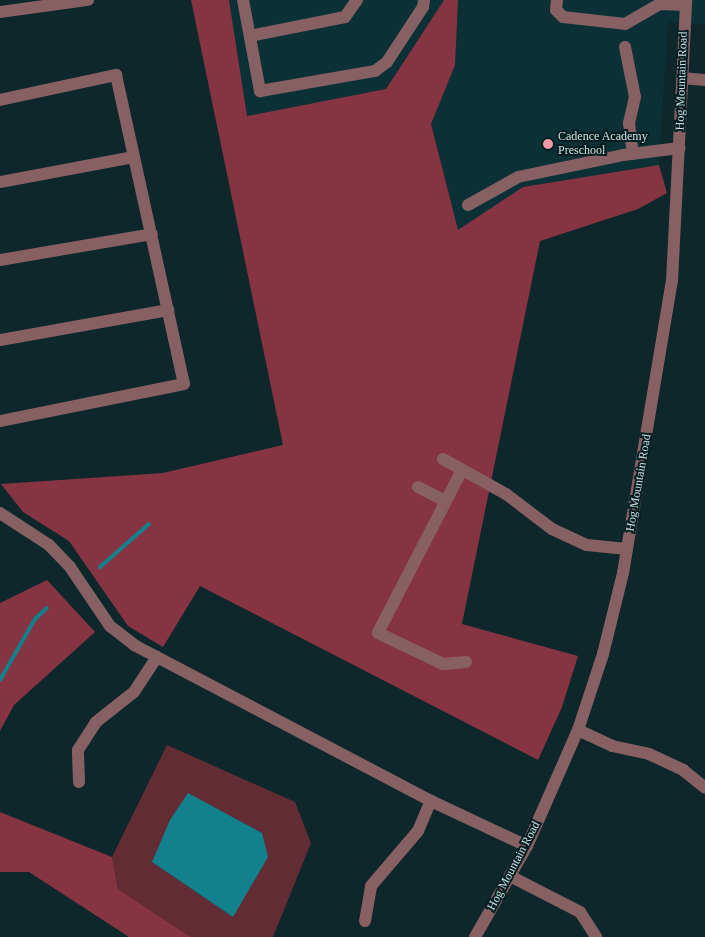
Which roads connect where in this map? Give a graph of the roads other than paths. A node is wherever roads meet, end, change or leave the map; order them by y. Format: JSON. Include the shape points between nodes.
{"nodes":[{"id":1,"x":88,"y":0,"type":"edge"},
{"id":2,"x":243,"y":0,"type":"edge"},
{"id":3,"x":358,"y":0,"type":"edge"},
{"id":4,"x":424,"y":0,"type":"edge"},
{"id":5,"x":557,"y":0,"type":"edge"},
{"id":6,"x":686,"y":3,"type":"edge"},
{"id":7,"x":0,"y":12,"type":"edge"},
{"id":8,"x":250,"y":36,"type":"junction"},
{"id":9,"x":625,"y":47,"type":"dead end"},
{"id":10,"x":682,"y":78,"type":"junction"},
{"id":11,"x":705,"y":80,"type":"edge"},
{"id":12,"x":0,"y":100,"type":"edge"},
{"id":13,"x":680,"y":148,"type":"junction"},
{"id":14,"x":633,"y":154,"type":"junction"},
{"id":15,"x":134,"y":157,"type":"junction"},
{"id":16,"x":0,"y":182,"type":"edge"},
{"id":17,"x":468,"y":204,"type":"dead end"},
{"id":18,"x":152,"y":234,"type":"junction"},
{"id":19,"x":0,"y":260,"type":"edge"},
{"id":20,"x":168,"y":310,"type":"junction"},
{"id":21,"x":0,"y":340,"type":"edge"},
{"id":22,"x":0,"y":421,"type":"edge"},
{"id":23,"x":443,"y":460,"type":"dead end"},
{"id":24,"x":462,"y":470,"type":"junction"},
{"id":25,"x":418,"y":487,"type":"dead end"},
{"id":26,"x":446,"y":501,"type":"junction"},
{"id":27,"x":0,"y":514,"type":"edge"},
{"id":28,"x":628,"y":550,"type":"junction"},
{"id":29,"x":157,"y":657,"type":"junction"},
{"id":30,"x":466,"y":662,"type":"dead end"},
{"id":31,"x":578,"y":730,"type":"junction"},
{"id":32,"x":79,"y":782,"type":"dead end"},
{"id":33,"x":705,"y":788,"type":"edge"},
{"id":34,"x":431,"y":801,"type":"junction"},
{"id":35,"x":527,"y":846,"type":"junction"},
{"id":36,"x":510,"y":876,"type":"junction"},
{"id":37,"x":365,"y":921,"type":"dead end"},
{"id":38,"x":475,"y":937,"type":"edge"},
{"id":39,"x":596,"y":937,"type":"edge"}],
"edges":[{"from":1,"to":7,"type":"street"},
{"from":2,"to":8,"type":"street"},
{"from":3,"to":8,"type":"street","via":[[345,17]]},
{"from":4,"to":8,"type":"street","via":[[423,7],[387,62],[375,71],[260,91]]},
{"from":5,"to":6,"type":"street","via":[[556,10],[564,17],[625,24],[659,4]]},
{"from":6,"to":10,"type":"street","name":"Hog Mountain Road"},
{"from":9,"to":14,"type":"street","via":[[635,97],[630,124]]},
{"from":10,"to":11,"type":"street"},
{"from":10,"to":13,"type":"street","name":"Hog Mountain Road"},
{"from":12,"to":15,"type":"street","via":[[116,75]]},
{"from":13,"to":14,"type":"street"},
{"from":13,"to":28,"type":"street","name":"Hog Mountain Road","via":[[672,281]]},
{"from":14,"to":17,"type":"street","via":[[518,177]]},
{"from":15,"to":16,"type":"street"},
{"from":15,"to":18,"type":"street"},
{"from":18,"to":19,"type":"street"},
{"from":18,"to":20,"type":"street"},
{"from":20,"to":21,"type":"street"},
{"from":20,"to":22,"type":"street","via":[[184,384]]},
{"from":23,"to":24,"type":"street"},
{"from":24,"to":26,"type":"street"},
{"from":24,"to":28,"type":"street","via":[[506,494],[552,529],[587,545]]},
{"from":25,"to":26,"type":"street"},
{"from":26,"to":30,"type":"street","via":[[378,633],[444,664]]},
{"from":27,"to":29,"type":"street","via":[[49,545],[70,567],[110,626]]},
{"from":28,"to":31,"type":"street","name":"Hog Mountain Road","via":[[603,654]]},
{"from":29,"to":32,"type":"street","via":[[134,692],[96,722],[78,750]]},
{"from":29,"to":34,"type":"street"},
{"from":31,"to":33,"type":"street","via":[[612,746],[649,754],[684,770]]},
{"from":31,"to":35,"type":"street","name":"Hog Mountain Road"},
{"from":34,"to":35,"type":"street"},
{"from":34,"to":37,"type":"street","via":[[418,831],[371,886]]},
{"from":35,"to":36,"type":"street","name":"Hog Mountain Road"},
{"from":36,"to":38,"type":"street","name":"Hog Mountain Road"},
{"from":36,"to":39,"type":"street","via":[[580,912]]}]}
